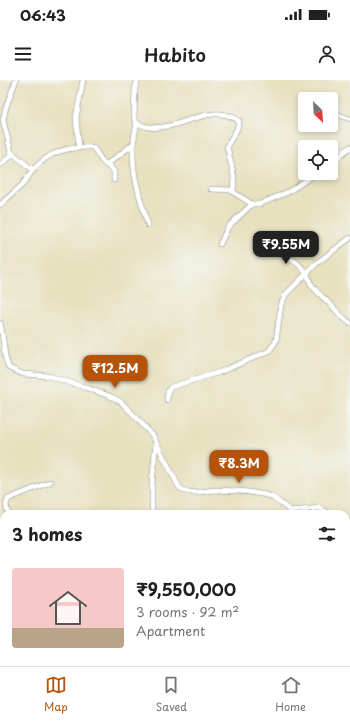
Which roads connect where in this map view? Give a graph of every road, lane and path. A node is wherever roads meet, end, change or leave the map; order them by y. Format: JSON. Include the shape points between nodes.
{"nodes":[{"id":1,"x":16,"y":80,"type":"edge"},
{"id":2,"x":83,"y":80,"type":"edge"},
{"id":3,"x":137,"y":80,"type":"edge"},
{"id":4,"x":2,"y":111,"type":"edge"},
{"id":5,"x":338,"y":115,"type":"edge"},
{"id":6,"x":350,"y":119,"type":"edge"},
{"id":7,"x":137,"y":123,"type":"junction"},
{"id":8,"x":132,"y":145,"type":"junction"},
{"id":9,"x":350,"y":147,"type":"edge"},
{"id":10,"x":79,"y":148,"type":"junction"},
{"id":11,"x":13,"y":154,"type":"junction"},
{"id":12,"x":338,"y":157,"type":"edge"},
{"id":13,"x":0,"y":165,"type":"edge"},
{"id":14,"x":106,"y":165,"type":"junction"},
{"id":15,"x":33,"y":170,"type":"junction"},
{"id":16,"x":114,"y":180,"type":"dead end"},
{"id":17,"x":306,"y":180,"type":"edge"},
{"id":18,"x":211,"y":189,"type":"dead end"},
{"id":19,"x":233,"y":192,"type":"junction"},
{"id":20,"x":0,"y":204,"type":"edge"},
{"id":21,"x":252,"y":204,"type":"junction"},
{"id":22,"x":148,"y":225,"type":"dead end"},
{"id":23,"x":350,"y":238,"type":"edge"},
{"id":24,"x":220,"y":244,"type":"dead end"},
{"id":25,"x":270,"y":252,"type":"dead end"},
{"id":26,"x":307,"y":272,"type":"junction"},
{"id":27,"x":0,"y":323,"type":"edge"},
{"id":28,"x":350,"y":323,"type":"edge"},
{"id":29,"x":167,"y":400,"type":"dead end"},
{"id":30,"x":156,"y":443,"type":"junction"},
{"id":31,"x":50,"y":482,"type":"dead end"},
{"id":32,"x":7,"y":510,"type":"edge"},
{"id":33,"x":152,"y":510,"type":"edge"},
{"id":34,"x":290,"y":510,"type":"edge"},
{"id":35,"x":301,"y":510,"type":"edge"},
{"id":36,"x":323,"y":510,"type":"edge"}],
"edges":[{"from":1,"to":4,"type":"street"},
{"from":2,"to":10,"type":"street","via":[[76,118]]},
{"from":3,"to":7,"type":"street","via":[[134,118]]},
{"from":4,"to":11,"type":"street"},
{"from":5,"to":6,"type":"street"},
{"from":7,"to":8,"type":"street"},
{"from":7,"to":19,"type":"street","via":[[164,128],[216,113],[236,119],[240,122],[228,146],[234,177]]},
{"from":8,"to":14,"type":"street"},
{"from":8,"to":22,"type":"street","via":[[137,188]]},
{"from":9,"to":12,"type":"street"},
{"from":10,"to":14,"type":"street","via":[[93,148]]},
{"from":10,"to":15,"type":"street","via":[[48,155]]},
{"from":11,"to":13,"type":"street"},
{"from":11,"to":15,"type":"street"},
{"from":14,"to":16,"type":"street","via":[[114,171]]},
{"from":15,"to":20,"type":"street","via":[[22,185]]},
{"from":17,"to":21,"type":"street","via":[[277,198]]},
{"from":18,"to":19,"type":"street"},
{"from":19,"to":21,"type":"street"},
{"from":21,"to":24,"type":"street","via":[[228,227]]},
{"from":23,"to":26,"type":"street"},
{"from":25,"to":26,"type":"street","via":[[288,257],[299,263]]},
{"from":26,"to":28,"type":"street","via":[[316,292]]},
{"from":26,"to":29,"type":"street","via":[[283,299],[276,341],[268,351],[220,372],[171,387]]},
{"from":27,"to":30,"type":"street","via":[[9,368],[23,374],[40,374],[61,379],[112,397],[132,413],[154,437]]},
{"from":30,"to":33,"type":"street"},
{"from":30,"to":34,"type":"street","via":[[183,490],[257,494],[270,497]]},
{"from":31,"to":32,"type":"street","via":[[8,499]]},
{"from":35,"to":36,"type":"street"}]}
